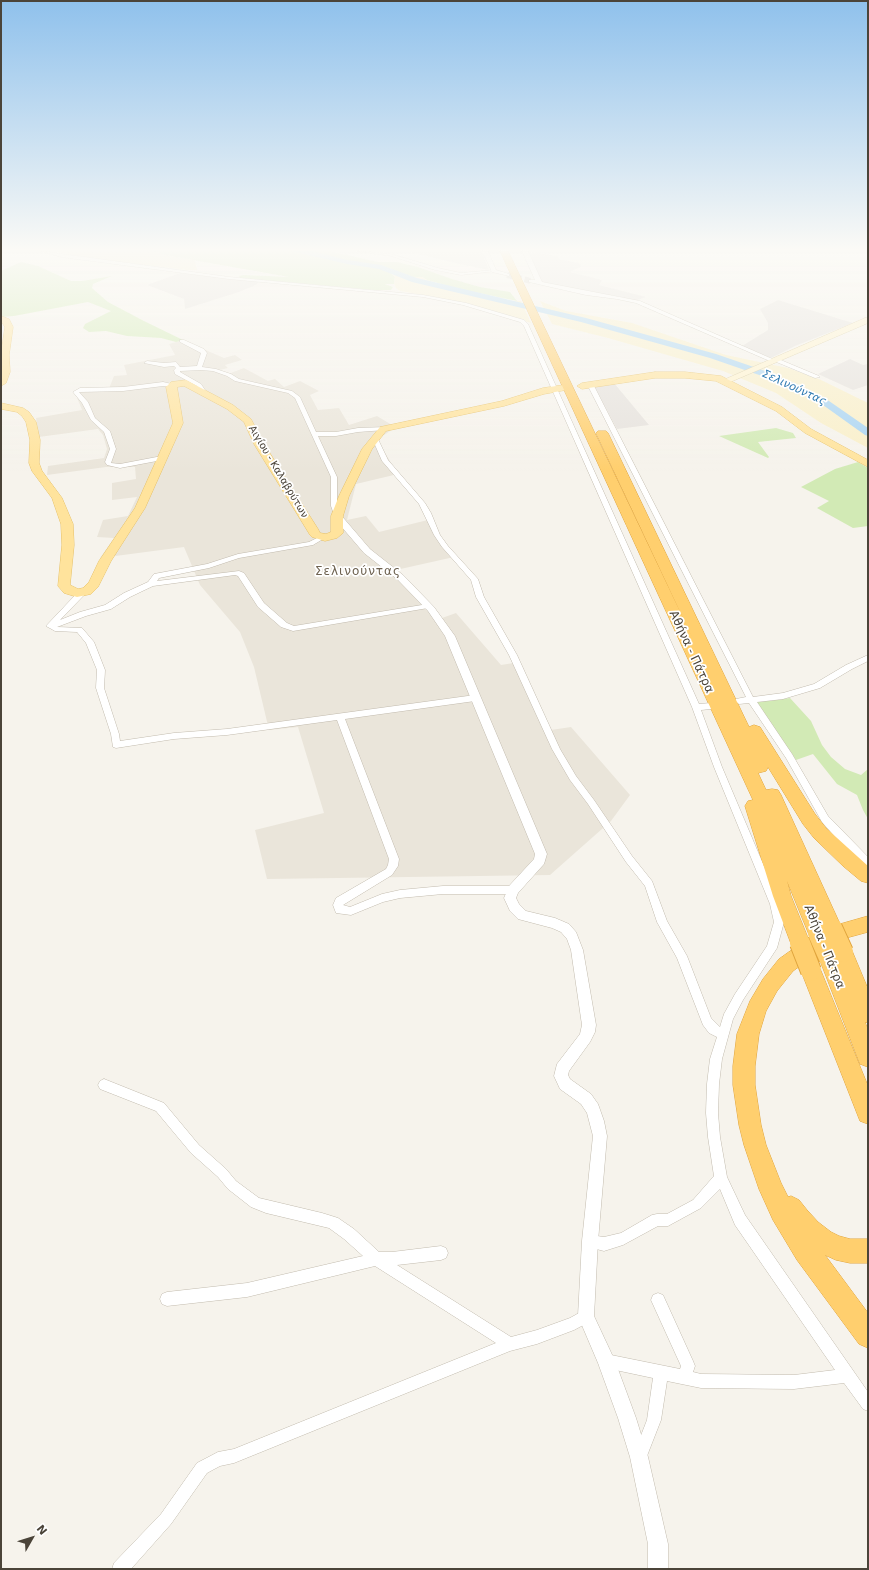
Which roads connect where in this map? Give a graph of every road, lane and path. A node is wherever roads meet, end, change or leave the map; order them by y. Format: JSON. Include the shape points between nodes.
{"nodes":[{"id":1,"x":8,"y":324,"type":"edge"},
{"id":2,"x":525,"y":324,"type":"edge"},
{"id":3,"x":538,"y":324,"type":"edge"},
{"id":4,"x":549,"y":324,"type":"edge"},
{"id":5,"x":689,"y":324,"type":"edge"},
{"id":6,"x":857,"y":324,"type":"edge"},
{"id":7,"x":182,"y":341,"type":"dead end"},
{"id":8,"x":772,"y":361,"type":"junction"},
{"id":9,"x":147,"y":363,"type":"dead end"},
{"id":10,"x":199,"y":368,"type":"junction"},
{"id":11,"x":179,"y":369,"type":"junction"},
{"id":12,"x":818,"y":376,"type":"dead end"},
{"id":13,"x":725,"y":381,"type":"junction"},
{"id":14,"x":1,"y":383,"type":"edge"},
{"id":15,"x":173,"y":385,"type":"junction"},
{"id":16,"x":586,"y":385,"type":"joint"},
{"id":17,"x":559,"y":388,"type":"junction"},
{"id":18,"x":204,"y":393,"type":"junction"},
{"id":19,"x":1,"y":406,"type":"edge"},
{"id":20,"x":385,"y":428,"type":"junction"},
{"id":21,"x":313,"y":434,"type":"junction"},
{"id":22,"x":375,"y":438,"type":"junction"},
{"id":23,"x":162,"y":458,"type":"junction"},
{"id":24,"x":868,"y":464,"type":"edge"},
{"id":25,"x":651,"y":504,"type":"junction"},
{"id":26,"x":640,"y":506,"type":"dead end"},
{"id":27,"x":619,"y":513,"type":"dead end"},
{"id":28,"x":610,"y":515,"type":"junction"},
{"id":29,"x":338,"y":516,"type":"junction"},
{"id":30,"x":321,"y":538,"type":"junction"},
{"id":31,"x":151,"y":584,"type":"junction"},
{"id":32,"x":83,"y":592,"type":"junction"},
{"id":33,"x":428,"y":606,"type":"junction"},
{"id":34,"x":50,"y":626,"type":"junction"},
{"id":35,"x":868,"y":658,"type":"edge"},
{"id":36,"x":718,"y":677,"type":"junction"},
{"id":37,"x":475,"y":698,"type":"junction"},
{"id":38,"x":751,"y":700,"type":"junction"},
{"id":39,"x":739,"y":701,"type":"dead end"},
{"id":40,"x":711,"y":706,"type":"dead end"},
{"id":41,"x":696,"y":707,"type":"junction"},
{"id":42,"x":340,"y":717,"type":"junction"},
{"id":43,"x":750,"y":773,"type":"junction"},
{"id":44,"x":868,"y":863,"type":"edge"},
{"id":45,"x":868,"y":876,"type":"edge"},
{"id":46,"x":513,"y":890,"type":"junction"},
{"id":47,"x":868,"y":924,"type":"edge"},
{"id":48,"x":825,"y":930,"type":"junction"},
{"id":49,"x":868,"y":932,"type":"edge"},
{"id":50,"x":836,"y":955,"type":"junction"},
{"id":51,"x":868,"y":1014,"type":"edge"},
{"id":52,"x":723,"y":1035,"type":"junction"},
{"id":53,"x":868,"y":1057,"type":"edge"},
{"id":54,"x":104,"y":1085,"type":"dead end"},
{"id":55,"x":868,"y":1112,"type":"edge"},
{"id":56,"x":721,"y":1178,"type":"junction"},
{"id":57,"x":590,"y":1241,"type":"junction"},
{"id":58,"x":868,"y":1251,"type":"edge"},
{"id":59,"x":441,"y":1253,"type":"dead end"},
{"id":60,"x":376,"y":1259,"type":"junction"},
{"id":61,"x":167,"y":1299,"type":"dead end"},
{"id":62,"x":658,"y":1300,"type":"dead end"},
{"id":63,"x":586,"y":1316,"type":"junction"},
{"id":64,"x":868,"y":1335,"type":"edge"},
{"id":65,"x":510,"y":1344,"type":"junction"},
{"id":66,"x":606,"y":1361,"type":"junction"},
{"id":67,"x":661,"y":1372,"type":"junction"},
{"id":68,"x":848,"y":1375,"type":"junction"},
{"id":69,"x":684,"y":1378,"type":"junction"},
{"id":70,"x":868,"y":1404,"type":"edge"},
{"id":71,"x":639,"y":1457,"type":"junction"},
{"id":72,"x":120,"y":1569,"type":"edge"},
{"id":73,"x":658,"y":1569,"type":"edge"}],
"edges":[{"from":1,"to":14,"type":"main road","via":[[6,372]]},
{"from":2,"to":17,"type":"street"},
{"from":3,"to":43,"type":"highway","name":"Αθήνα - Πάτρα"},
{"from":4,"to":36,"type":"highway","name":"Αθήνα - Πάτρα"},
{"from":5,"to":8,"type":"street"},
{"from":6,"to":8,"type":"main road"},
{"from":7,"to":10,"type":"street","via":[[204,353]]},
{"from":8,"to":12,"type":"street"},
{"from":8,"to":13,"type":"main road"},
{"from":9,"to":11,"type":"street","via":[[176,364]]},
{"from":10,"to":11,"type":"street"},
{"from":10,"to":21,"type":"street","via":[[214,370],[237,380],[294,394],[302,405]]},
{"from":11,"to":18,"type":"street","via":[[177,373],[199,385]]},
{"from":13,"to":16,"type":"main road","via":[[714,377],[655,375]]},
{"from":13,"to":24,"type":"main road","via":[[785,413],[808,431]]},
{"from":15,"to":18,"type":"main road","name":"Αιγίου - Καλαβρύτων","via":[[179,382],[186,383]]},
{"from":15,"to":23,"type":"main road","via":[[171,387],[178,423]]},
{"from":15,"to":23,"type":"street","via":[[76,392],[93,419],[107,431],[113,449],[108,462],[110,465],[120,466]]},
{"from":16,"to":25,"type":"street"},
{"from":17,"to":20,"type":"main road","via":[[484,408]]},
{"from":17,"to":28,"type":"street"},
{"from":18,"to":30,"type":"main road","name":"Αιγίου - Καλαβρύτων","via":[[239,413],[248,422],[266,456],[316,535]]},
{"from":19,"to":32,"type":"main road","via":[[20,410],[31,422],[35,440],[34,463],[57,498],[67,524],[68,545],[64,586],[72,592]]},
{"from":20,"to":21,"type":"street"},
{"from":20,"to":22,"type":"main road"},
{"from":21,"to":29,"type":"street","via":[[334,477],[334,506]]},
{"from":22,"to":29,"type":"main road","via":[[344,496]]},
{"from":22,"to":52,"type":"street","via":[[385,461],[428,513],[445,547],[474,579],[480,597],[513,655],[556,749],[572,778],[649,884],[662,922],[682,956],[707,1021],[713,1029]]},
{"from":23,"to":32,"type":"main road","via":[[135,516],[105,561],[94,584]]},
{"from":25,"to":26,"type":"street"},
{"from":25,"to":38,"type":"street"},
{"from":27,"to":28,"type":"street"},
{"from":28,"to":41,"type":"street"},
{"from":29,"to":30,"type":"main road","via":[[337,533]]},
{"from":29,"to":33,"type":"street","via":[[367,551],[400,577]]},
{"from":30,"to":31,"type":"street","via":[[311,544],[238,556],[209,566],[157,576]]},
{"from":31,"to":33,"type":"street","via":[[239,573],[257,601],[284,625],[293,629]]},
{"from":31,"to":34,"type":"street","via":[[132,592],[108,608]]},
{"from":32,"to":34,"type":"street"},
{"from":33,"to":37,"type":"street","via":[[450,637]]},
{"from":34,"to":42,"type":"street","via":[[79,630],[90,642],[101,670],[100,688],[115,734],[116,745]]},
{"from":35,"to":38,"type":"street","via":[[802,692]]},
{"from":36,"to":45,"type":"highway","via":[[737,700],[757,738],[809,819],[833,848]]},
{"from":36,"to":48,"type":"highway","name":"Αθήνα - Πάτρα"},
{"from":37,"to":42,"type":"street"},
{"from":37,"to":46,"type":"street","via":[[542,854],[540,860]]},
{"from":38,"to":39,"type":"street"},
{"from":38,"to":44,"type":"street","via":[[789,756],[825,819]]},
{"from":40,"to":41,"type":"street"},
{"from":41,"to":52,"type":"street","via":[[775,904],[779,922],[772,948],[739,998],[728,1018]]},
{"from":42,"to":46,"type":"street","via":[[394,859],[389,872],[340,901],[340,910],[351,911],[382,898],[400,894],[442,890]]},
{"from":43,"to":48,"type":"highway","name":"Αθήνα - Πάτρα"},
{"from":43,"to":55,"type":"highway","bridge":true,"via":[[752,800],[782,896]]},
{"from":46,"to":57,"type":"street","via":[[510,898],[522,915],[565,928],[572,936],[577,950],[589,1025],[585,1038],[562,1069],[561,1076],[565,1084],[586,1099],[593,1109],[600,1136]]},
{"from":47,"to":64,"type":"highway","via":[[842,930],[818,942],[796,957],[778,975],[763,996],[752,1020],[744,1072],[750,1125],[771,1189],[806,1251]]},
{"from":48,"to":50,"type":"highway","name":"Αθήνα - Πάτρα","bridge":true},
{"from":49,"to":58,"type":"highway","via":[[822,951],[799,966],[783,983],[770,1003],[761,1026],[754,1068],[756,1105],[764,1144],[798,1219],[822,1241],[836,1248]]},
{"from":50,"to":51,"type":"highway","name":"Αθήνα - Πάτρα"},
{"from":50,"to":53,"type":"highway","name":"Αθήνα - Πάτρα"},
{"from":52,"to":56,"type":"street","via":[[716,1059],[712,1113]]},
{"from":54,"to":60,"type":"street","via":[[160,1107],[195,1149],[232,1185],[255,1203],[333,1223],[350,1234]]},
{"from":56,"to":57,"type":"street","via":[[697,1204],[668,1220],[657,1220],[623,1239],[604,1244]]},
{"from":56,"to":68,"type":"street","via":[[740,1220]]},
{"from":57,"to":63,"type":"street"},
{"from":59,"to":60,"type":"street"},
{"from":60,"to":61,"type":"street","via":[[247,1290]]},
{"from":60,"to":65,"type":"street"},
{"from":62,"to":69,"type":"street","via":[[688,1366]]},
{"from":63,"to":65,"type":"street","via":[[537,1337]]},
{"from":63,"to":66,"type":"street"},
{"from":65,"to":72,"type":"street","via":[[234,1456],[218,1459],[202,1468],[166,1519]]},
{"from":66,"to":67,"type":"street"},
{"from":66,"to":71,"type":"street"},
{"from":67,"to":69,"type":"street"},
{"from":67,"to":71,"type":"street","via":[[654,1420]]},
{"from":68,"to":69,"type":"street","via":[[794,1382],[701,1381]]},
{"from":68,"to":70,"type":"street"},
{"from":71,"to":73,"type":"street","via":[[658,1544]]}]}
